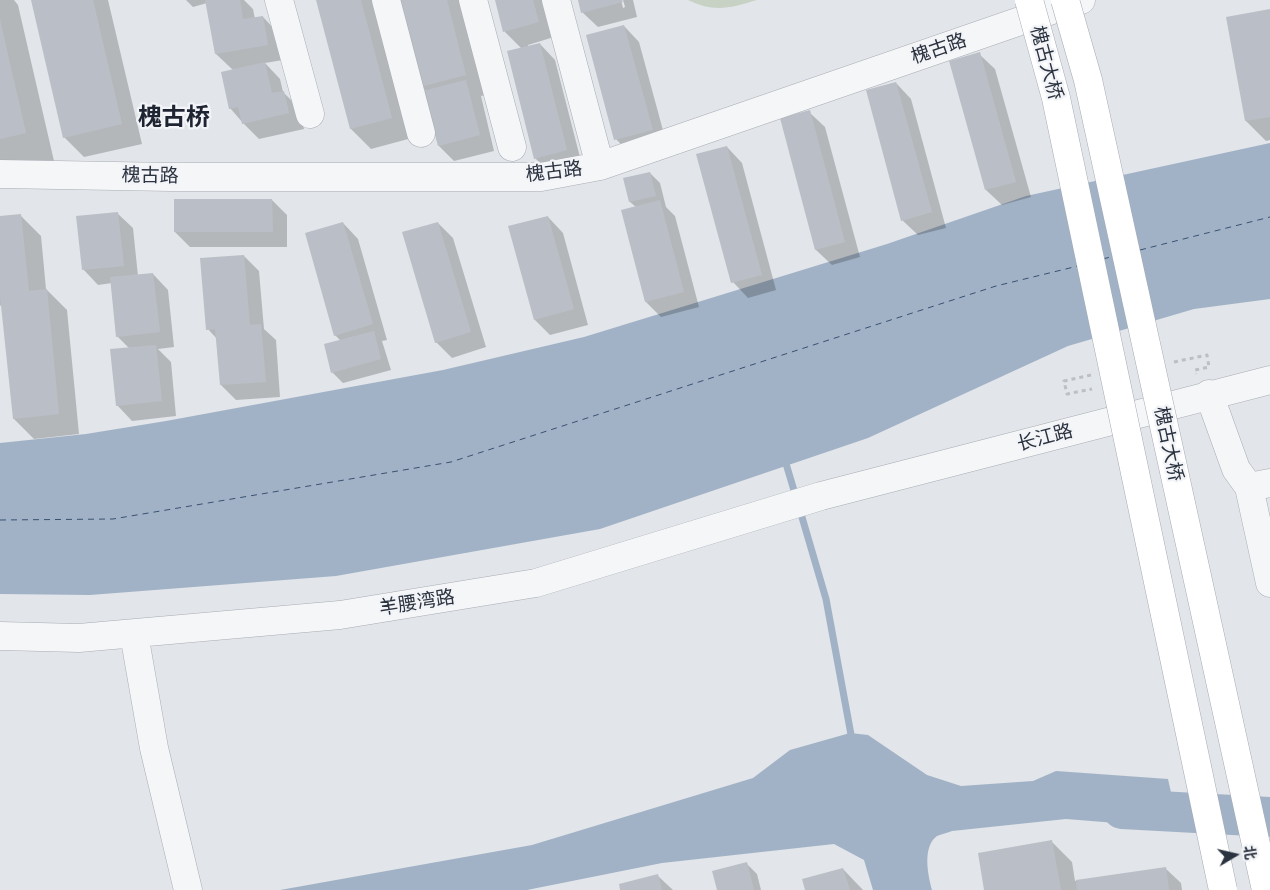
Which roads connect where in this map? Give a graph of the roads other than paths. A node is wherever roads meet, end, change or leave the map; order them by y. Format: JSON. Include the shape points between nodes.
{"nodes":[{"id":1,"x":279,"y":0,"type":"edge"},
{"id":2,"x":386,"y":0,"type":"edge"},
{"id":3,"x":473,"y":0,"type":"edge"},
{"id":4,"x":556,"y":0,"type":"edge"},
{"id":5,"x":1029,"y":0,"type":"edge"},
{"id":6,"x":1065,"y":0,"type":"edge"},
{"id":7,"x":1081,"y":0,"type":"edge"},
{"id":8,"x":310,"y":114,"type":"dead end"},
{"id":9,"x":421,"y":133,"type":"dead end"},
{"id":10,"x":512,"y":147,"type":"dead end"},
{"id":11,"x":600,"y":166,"type":"junction"},
{"id":12,"x":0,"y":174,"type":"edge"},
{"id":13,"x":1270,"y":380,"type":"edge"},
{"id":14,"x":1205,"y":395,"type":"junction"},
{"id":15,"x":1260,"y":485,"type":"edge"},
{"id":16,"x":821,"y":496,"type":"joint"},
{"id":17,"x":1270,"y":583,"type":"edge"},
{"id":18,"x":134,"y":634,"type":"junction"},
{"id":19,"x":0,"y":636,"type":"edge"},
{"id":20,"x":188,"y":890,"type":"edge"},
{"id":21,"x":1223,"y":890,"type":"edge"},
{"id":22,"x":1266,"y":890,"type":"edge"}],
"edges":[{"from":1,"to":8,"type":"street"},
{"from":2,"to":9,"type":"street"},
{"from":3,"to":10,"type":"street"},
{"from":4,"to":11,"type":"street"},
{"from":5,"to":21,"type":"main road","name":"槐古大桥","bridge":true,"via":[[1056,98]]},
{"from":6,"to":22,"type":"main road","name":"槐古大桥","bridge":true,"via":[[1088,80]]},
{"from":7,"to":11,"type":"street","name":"槐古路"},
{"from":11,"to":12,"type":"street","name":"槐古路","via":[[540,177]]},
{"from":13,"to":14,"type":"street","name":"长江路"},
{"from":14,"to":15,"type":"street","via":[[1236,469]]},
{"from":14,"to":16,"type":"street","name":"长江路"},
{"from":15,"to":17,"type":"street"},
{"from":16,"to":18,"type":"street","name":"羊腰湾路","via":[[536,583],[340,615]]},
{"from":18,"to":19,"type":"street","name":"羊腰湾路","via":[[79,638]]},
{"from":18,"to":20,"type":"street","via":[[154,748]]}]}
